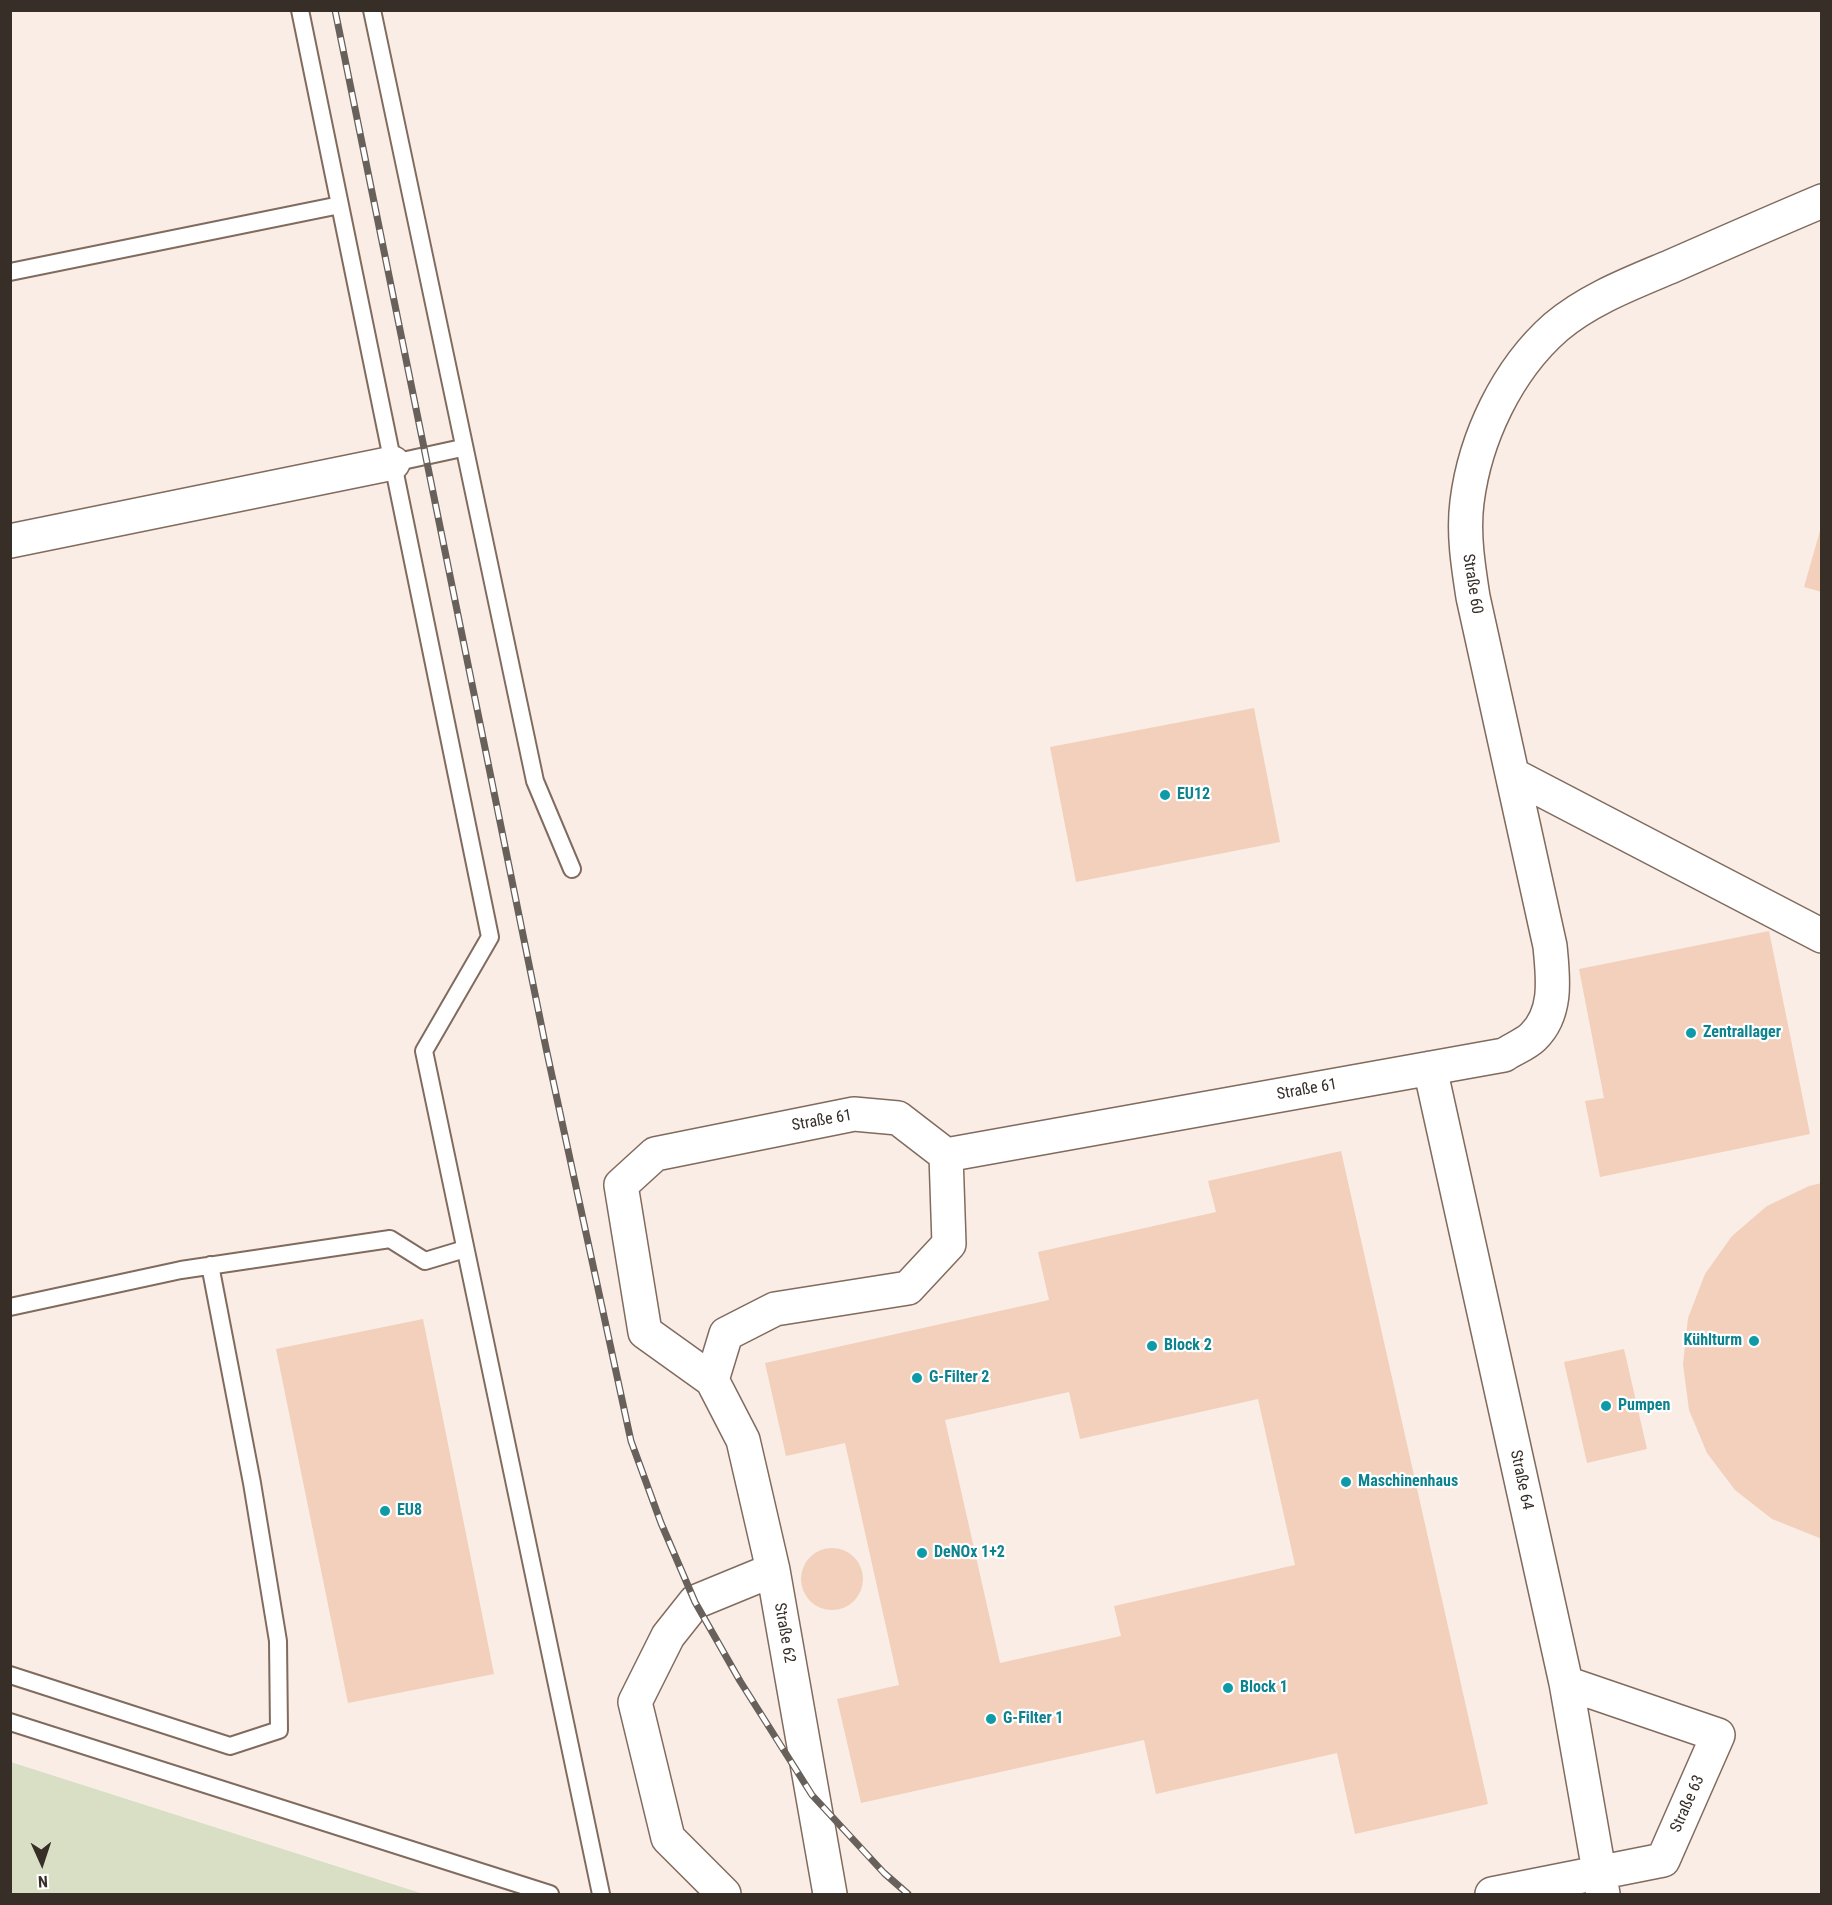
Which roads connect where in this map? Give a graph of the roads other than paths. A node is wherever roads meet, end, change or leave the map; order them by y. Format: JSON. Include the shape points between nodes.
{"nodes":[{"id":1,"x":300,"y":10,"type":"edge"},
{"id":2,"x":372,"y":10,"type":"edge"},
{"id":3,"x":1821,"y":201,"type":"edge"},
{"id":4,"x":340,"y":205,"type":"junction"},
{"id":5,"x":10,"y":272,"type":"edge"},
{"id":6,"x":462,"y":448,"type":"junction"},
{"id":7,"x":393,"y":463,"type":"junction"},
{"id":8,"x":10,"y":541,"type":"edge"},
{"id":9,"x":1513,"y":775,"type":"junction"},
{"id":10,"x":572,"y":868,"type":"dead end"},
{"id":11,"x":1821,"y":936,"type":"edge"},
{"id":12,"x":1430,"y":1068,"type":"junction"},
{"id":13,"x":946,"y":1155,"type":"junction"},
{"id":14,"x":465,"y":1249,"type":"junction"},
{"id":15,"x":210,"y":1265,"type":"junction"},
{"id":16,"x":10,"y":1307,"type":"edge"},
{"id":17,"x":712,"y":1380,"type":"junction"},
{"id":18,"x":773,"y":1570,"type":"junction"},
{"id":19,"x":10,"y":1675,"type":"edge"},
{"id":20,"x":1566,"y":1683,"type":"junction"},
{"id":21,"x":10,"y":1722,"type":"edge"},
{"id":22,"x":1601,"y":1883,"type":"edge"},
{"id":23,"x":550,"y":1894,"type":"edge"},
{"id":24,"x":601,"y":1894,"type":"edge"},
{"id":25,"x":724,"y":1894,"type":"edge"},
{"id":26,"x":830,"y":1894,"type":"edge"},
{"id":27,"x":1492,"y":1894,"type":"edge"}],
"edges":[{"from":1,"to":4,"type":"lane"},
{"from":2,"to":6,"type":"lane"},
{"from":3,"to":9,"type":"street","name":"Straße 60","via":[[1605,295],[1557,327],[1527,357],[1507,387],[1476,459],[1467,502],[1466,548],[1473,597]]},
{"from":4,"to":5,"type":"lane"},
{"from":4,"to":7,"type":"lane"},
{"from":6,"to":7,"type":"lane"},
{"from":6,"to":10,"type":"lane","via":[[535,781]]},
{"from":7,"to":8,"type":"street"},
{"from":7,"to":14,"type":"lane","via":[[490,937],[424,1051]]},
{"from":9,"to":11,"type":"street"},
{"from":9,"to":12,"type":"street","name":"Straße 60","via":[[1550,946],[1554,983],[1549,1015],[1533,1038],[1504,1055]]},
{"from":12,"to":13,"type":"street","name":"Straße 61"},
{"from":12,"to":20,"type":"street","name":"Straße 64"},
{"from":13,"to":17,"type":"street","via":[[949,1244],[908,1288],[775,1309],[726,1334]]},
{"from":13,"to":17,"type":"street","name":"Straße 61","via":[[898,1118],[854,1114],[655,1154],[621,1185],[645,1332]]},
{"from":14,"to":15,"type":"lane","via":[[425,1261],[390,1239]]},
{"from":14,"to":24,"type":"lane"},
{"from":15,"to":16,"type":"lane"},
{"from":15,"to":19,"type":"lane","via":[[278,1641],[279,1730],[230,1746]]},
{"from":17,"to":18,"type":"street","name":"Straße 62","via":[[743,1440]]},
{"from":18,"to":25,"type":"street","via":[[695,1602],[668,1636],[635,1702],[668,1838]]},
{"from":18,"to":26,"type":"street","name":"Straße 62"},
{"from":20,"to":22,"type":"street","name":"Straße 64"},
{"from":20,"to":22,"type":"street","name":"Straße 63","via":[[1718,1735],[1663,1860]]},
{"from":21,"to":23,"type":"lane"},
{"from":22,"to":27,"type":"street","name":"Straße 63"}]}
